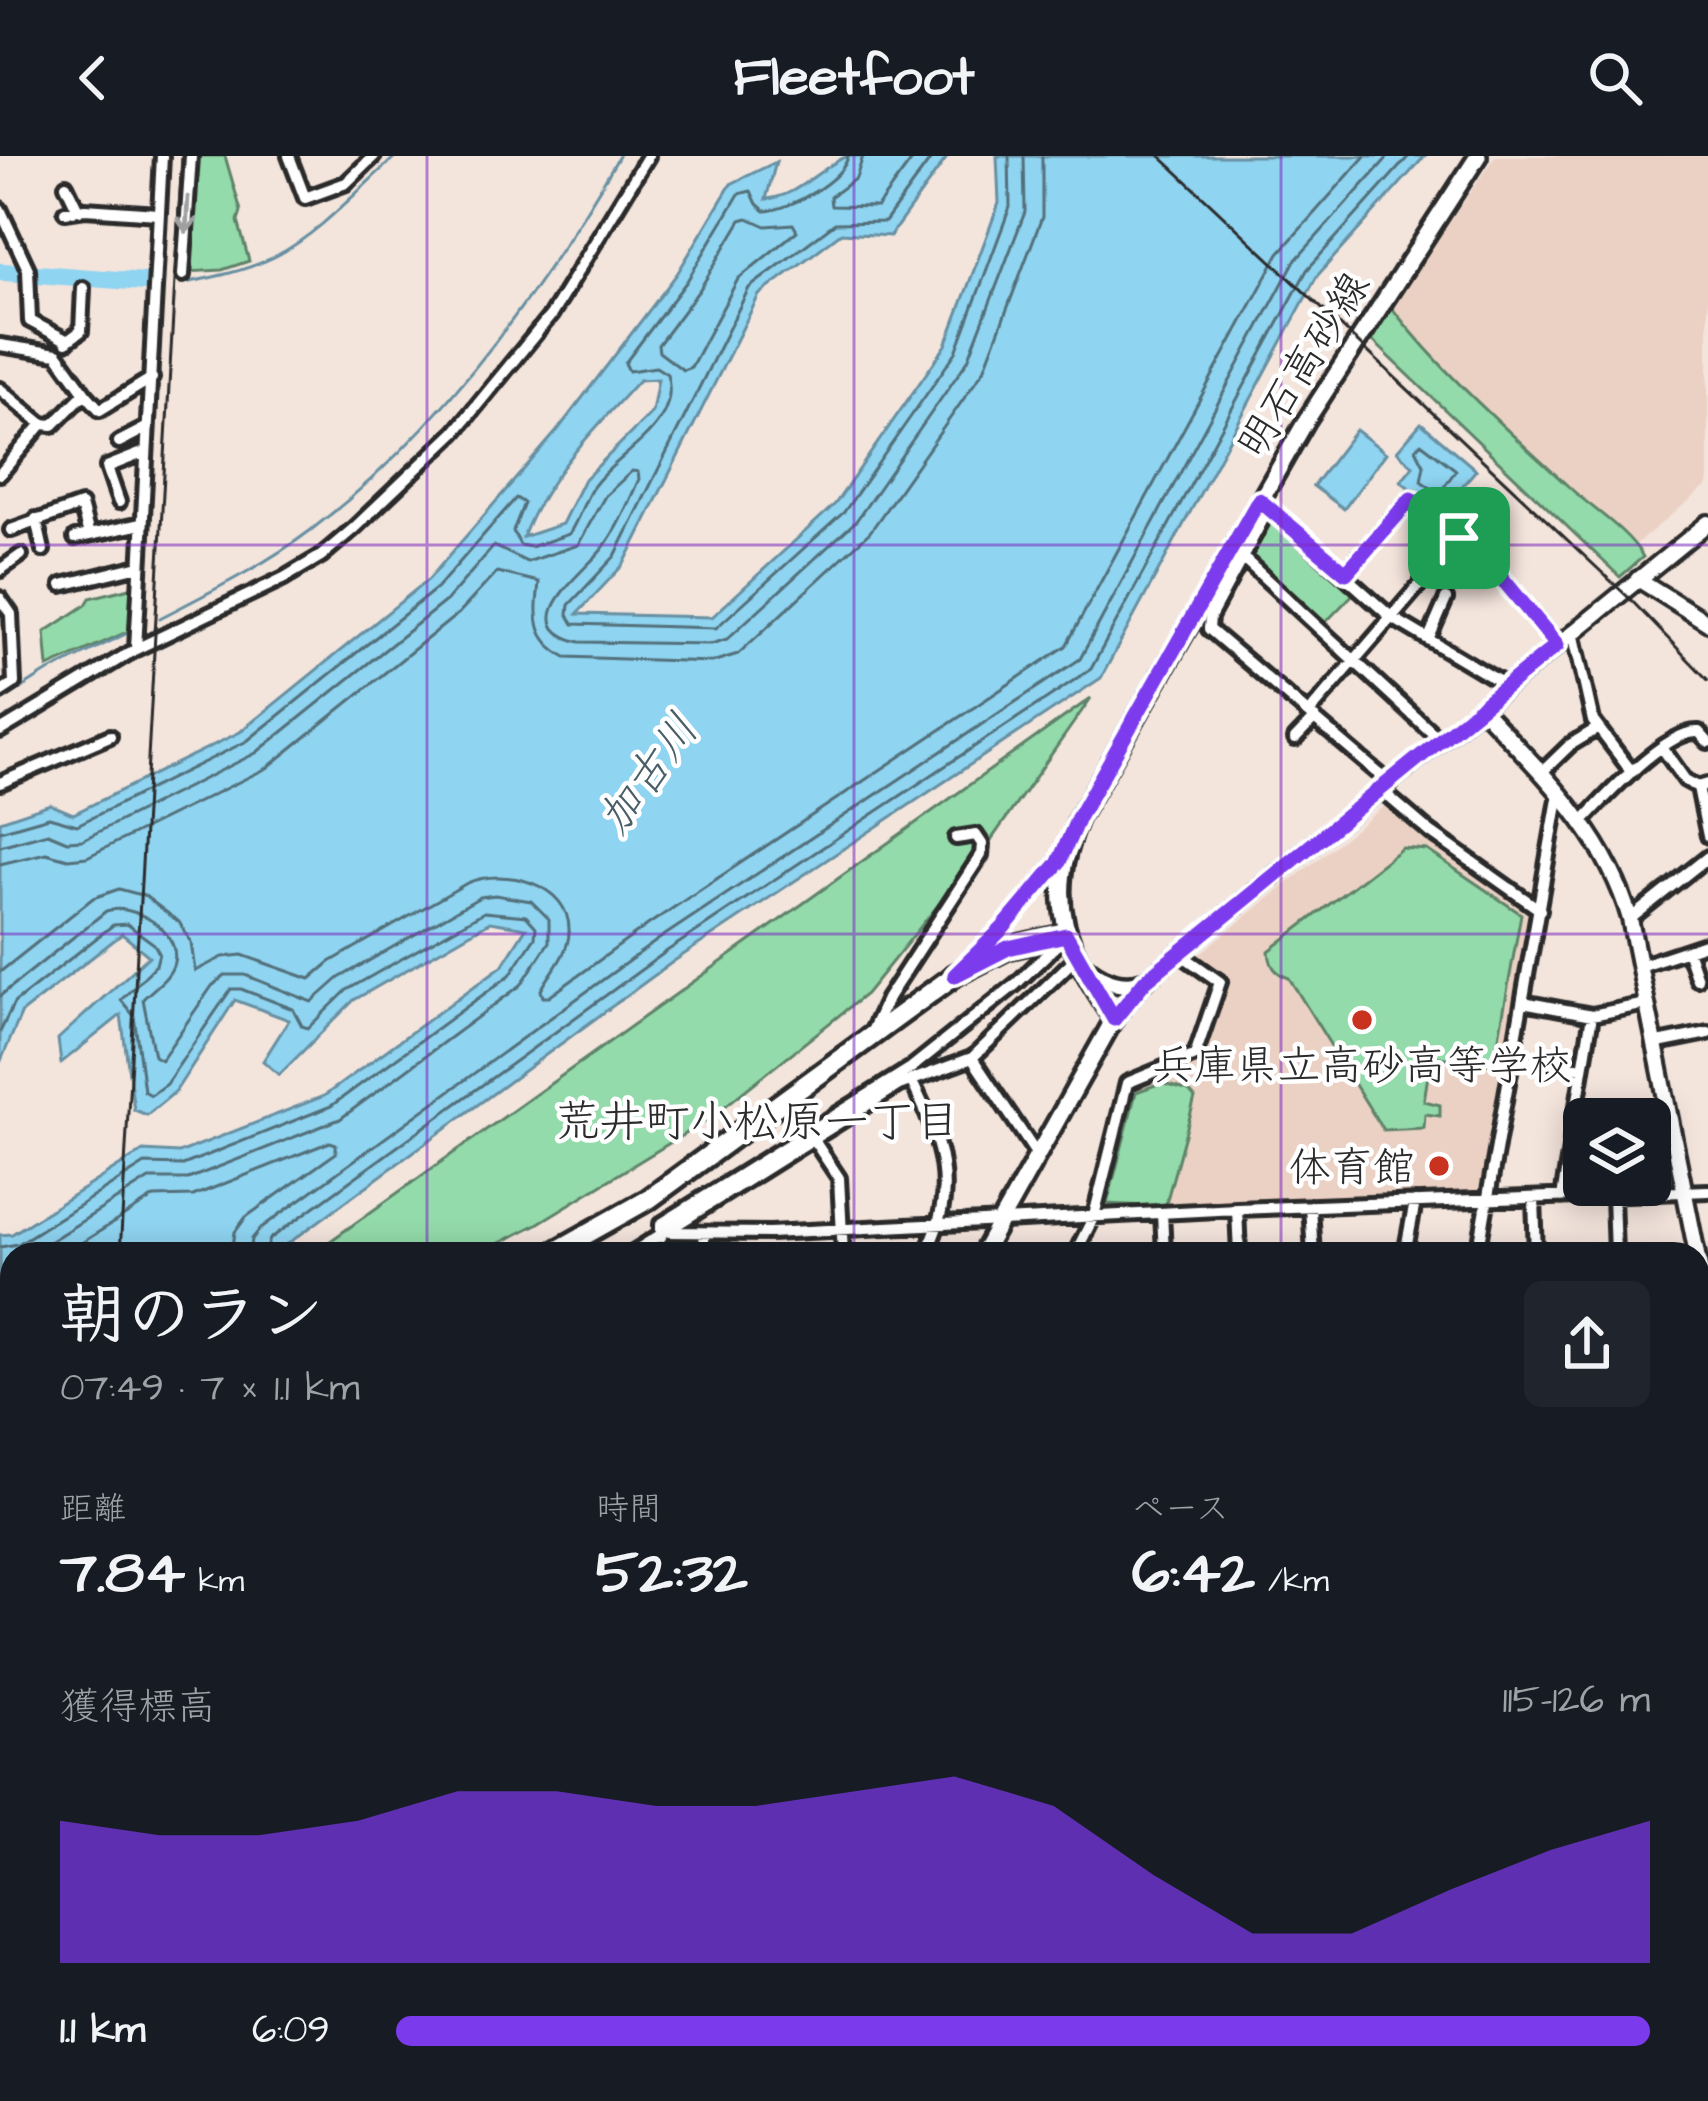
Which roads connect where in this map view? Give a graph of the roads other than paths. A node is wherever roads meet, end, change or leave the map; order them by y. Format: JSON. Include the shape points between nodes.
{"nodes":[{"id":1,"x":162,"y":156,"type":"edge"},
{"id":2,"x":190,"y":156,"type":"edge"},
{"id":3,"x":289,"y":156,"type":"edge"},
{"id":4,"x":374,"y":156,"type":"edge"},
{"id":5,"x":648,"y":156,"type":"edge"},
{"id":6,"x":1478,"y":156,"type":"edge"},
{"id":7,"x":66,"y":185,"type":"dead end"},
{"id":8,"x":0,"y":209,"type":"edge"},
{"id":9,"x":158,"y":214,"type":"junction"},
{"id":10,"x":183,"y":275,"type":"dead end"},
{"id":11,"x":83,"y":288,"type":"dead end"},
{"id":12,"x":68,"y":341,"type":"junction"},
{"id":13,"x":0,"y":345,"type":"edge"},
{"id":14,"x":57,"y":354,"type":"junction"},
{"id":15,"x":152,"y":378,"type":"junction"},
{"id":16,"x":0,"y":389,"type":"edge"},
{"id":17,"x":85,"y":393,"type":"junction"},
{"id":18,"x":42,"y":424,"type":"junction"},
{"id":19,"x":146,"y":428,"type":"junction"},
{"id":20,"x":118,"y":442,"type":"dead end"},
{"id":21,"x":145,"y":452,"type":"junction"},
{"id":22,"x":0,"y":474,"type":"edge"},
{"id":23,"x":119,"y":502,"type":"dead end"},
{"id":24,"x":1264,"y":504,"type":"junction"},
{"id":25,"x":36,"y":519,"type":"junction"},
{"id":26,"x":1708,"y":523,"type":"edge"},
{"id":27,"x":141,"y":524,"type":"junction"},
{"id":28,"x":11,"y":530,"type":"dead end"},
{"id":29,"x":1459,"y":538,"type":"junction"},
{"id":30,"x":43,"y":550,"type":"dead end"},
{"id":31,"x":21,"y":554,"type":"dead end"},
{"id":32,"x":1242,"y":557,"type":"junction"},
{"id":33,"x":140,"y":566,"type":"junction"},
{"id":34,"x":0,"y":570,"type":"edge"},
{"id":35,"x":1346,"y":573,"type":"junction"},
{"id":36,"x":1638,"y":579,"type":"junction"},
{"id":37,"x":62,"y":585,"type":"dead end"},
{"id":38,"x":0,"y":598,"type":"edge"},
{"id":39,"x":1446,"y":599,"type":"dead end"},
{"id":40,"x":1391,"y":617,"type":"junction"},
{"id":41,"x":1708,"y":623,"type":"edge"},
{"id":42,"x":1573,"y":632,"type":"junction"},
{"id":43,"x":1429,"y":638,"type":"junction"},
{"id":44,"x":1557,"y":645,"type":"junction"},
{"id":45,"x":136,"y":649,"type":"junction"},
{"id":46,"x":1355,"y":660,"type":"junction"},
{"id":47,"x":1507,"y":686,"type":"junction"},
{"id":48,"x":0,"y":692,"type":"edge"},
{"id":49,"x":1481,"y":708,"type":"junction"},
{"id":50,"x":1312,"y":716,"type":"junction"},
{"id":51,"x":1598,"y":728,"type":"junction"},
{"id":52,"x":0,"y":731,"type":"edge"},
{"id":53,"x":110,"y":736,"type":"dead end"},
{"id":54,"x":1294,"y":739,"type":"dead end"},
{"id":55,"x":1440,"y":740,"type":"junction"},
{"id":56,"x":1708,"y":742,"type":"edge"},
{"id":57,"x":1663,"y":749,"type":"junction"},
{"id":58,"x":1632,"y":772,"type":"junction"},
{"id":59,"x":1541,"y":773,"type":"junction"},
{"id":60,"x":0,"y":783,"type":"edge"},
{"id":61,"x":1703,"y":786,"type":"edge"},
{"id":62,"x":1386,"y":787,"type":"junction"},
{"id":63,"x":1559,"y":793,"type":"junction"},
{"id":64,"x":1582,"y":822,"type":"junction"},
{"id":65,"x":1708,"y":836,"type":"edge"},
{"id":66,"x":956,"y":838,"type":"dead end"},
{"id":67,"x":1064,"y":854,"type":"junction"},
{"id":68,"x":1708,"y":856,"type":"edge"},
{"id":69,"x":1540,"y":910,"type":"junction"},
{"id":70,"x":1630,"y":919,"type":"junction"},
{"id":71,"x":1066,"y":935,"type":"junction"},
{"id":72,"x":1708,"y":944,"type":"edge"},
{"id":73,"x":1687,"y":950,"type":"junction"},
{"id":74,"x":1180,"y":953,"type":"junction"},
{"id":75,"x":1082,"y":962,"type":"junction"},
{"id":76,"x":1639,"y":966,"type":"junction"},
{"id":77,"x":955,"y":975,"type":"junction"},
{"id":78,"x":1697,"y":979,"type":"dead end"},
{"id":79,"x":1145,"y":981,"type":"junction"},
{"id":80,"x":1523,"y":1002,"type":"junction"},
{"id":81,"x":1646,"y":1004,"type":"junction"},
{"id":82,"x":1592,"y":1015,"type":"junction"},
{"id":83,"x":1114,"y":1019,"type":"junction"},
{"id":84,"x":1708,"y":1033,"type":"edge"},
{"id":85,"x":869,"y":1037,"type":"junction"},
{"id":86,"x":1653,"y":1044,"type":"junction"},
{"id":87,"x":972,"y":1058,"type":"junction"},
{"id":88,"x":1513,"y":1058,"type":"junction"},
{"id":89,"x":1583,"y":1068,"type":"junction"},
{"id":90,"x":911,"y":1080,"type":"junction"},
{"id":91,"x":813,"y":1139,"type":"junction"},
{"id":92,"x":1037,"y":1155,"type":"junction"},
{"id":93,"x":1708,"y":1191,"type":"edge"},
{"id":94,"x":1684,"y":1192,"type":"junction"},
{"id":95,"x":1671,"y":1193,"type":"edge"},
{"id":96,"x":1562,"y":1197,"type":"joint"},
{"id":97,"x":1487,"y":1199,"type":"junction"},
{"id":98,"x":1534,"y":1199,"type":"junction"},
{"id":99,"x":1415,"y":1202,"type":"junction"},
{"id":100,"x":1310,"y":1206,"type":"junction"},
{"id":101,"x":1613,"y":1206,"type":"edge"},
{"id":102,"x":1237,"y":1209,"type":"junction"},
{"id":103,"x":1162,"y":1213,"type":"junction"},
{"id":104,"x":1094,"y":1216,"type":"junction"},
{"id":105,"x":1000,"y":1221,"type":"junction"},
{"id":106,"x":940,"y":1224,"type":"junction"},
{"id":107,"x":841,"y":1228,"type":"junction"},
{"id":108,"x":666,"y":1234,"type":"junction"},
{"id":109,"x":704,"y":1234,"type":"junction"},
{"id":110,"x":573,"y":1242,"type":"edge"},
{"id":111,"x":651,"y":1242,"type":"edge"},
{"id":112,"x":704,"y":1242,"type":"edge"},
{"id":113,"x":842,"y":1242,"type":"edge"},
{"id":114,"x":931,"y":1242,"type":"edge"},
{"id":115,"x":989,"y":1242,"type":"edge"},
{"id":116,"x":1081,"y":1242,"type":"edge"},
{"id":117,"x":1163,"y":1242,"type":"edge"},
{"id":118,"x":1238,"y":1242,"type":"edge"},
{"id":119,"x":1312,"y":1242,"type":"edge"},
{"id":120,"x":1408,"y":1242,"type":"edge"},
{"id":121,"x":1480,"y":1242,"type":"edge"},
{"id":122,"x":1536,"y":1242,"type":"edge"},
{"id":123,"x":1615,"y":1242,"type":"edge"},
{"id":124,"x":1695,"y":1242,"type":"edge"}],
"edges":[{"from":1,"to":9,"type":"street"},
{"from":2,"to":10,"type":"street","one_way":true},
{"from":3,"to":4,"type":"street","via":[[305,198],[346,183]]},
{"from":5,"to":45,"type":"street","via":[[550,315],[438,448],[321,556]]},
{"from":6,"to":24,"type":"main road","name":"明石高砂線","via":[[1318,402]]},
{"from":7,"to":9,"type":"street","via":[[71,211]]},
{"from":8,"to":12,"type":"street","via":[[28,269],[30,321]]},
{"from":9,"to":15,"type":"street"},
{"from":11,"to":12,"type":"street","via":[[87,313]]},
{"from":12,"to":14,"type":"street"},
{"from":13,"to":14,"type":"street"},
{"from":14,"to":17,"type":"street"},
{"from":15,"to":17,"type":"street","via":[[100,410]]},
{"from":15,"to":19,"type":"street"},
{"from":16,"to":18,"type":"street"},
{"from":17,"to":18,"type":"street","via":[[53,425]]},
{"from":18,"to":22,"type":"street"},
{"from":19,"to":20,"type":"street"},
{"from":19,"to":21,"type":"street"},
{"from":21,"to":23,"type":"street","via":[[107,467]]},
{"from":21,"to":27,"type":"street"},
{"from":24,"to":32,"type":"street"},
{"from":24,"to":35,"type":"street"},
{"from":24,"to":67,"type":"main road","name":"明石高砂線"},
{"from":25,"to":27,"type":"street","via":[[81,505],[82,537]]},
{"from":25,"to":28,"type":"street"},
{"from":25,"to":30,"type":"street"},
{"from":26,"to":36,"type":"street"},
{"from":27,"to":33,"type":"street"},
{"from":29,"to":35,"type":"street","via":[[1411,499]]},
{"from":29,"to":40,"type":"street"},
{"from":29,"to":44,"type":"street"},
{"from":31,"to":34,"type":"street"},
{"from":32,"to":46,"type":"street"},
{"from":32,"to":50,"type":"street","via":[[1210,629]]},
{"from":33,"to":37,"type":"street"},
{"from":33,"to":45,"type":"street"},
{"from":35,"to":40,"type":"street"},
{"from":36,"to":41,"type":"street"},
{"from":36,"to":42,"type":"street"},
{"from":38,"to":48,"type":"street","via":[[10,614],[14,683]]},
{"from":39,"to":43,"type":"street"},
{"from":40,"to":43,"type":"street"},
{"from":40,"to":46,"type":"street"},
{"from":42,"to":44,"type":"street"},
{"from":42,"to":51,"type":"street"},
{"from":43,"to":47,"type":"street"},
{"from":44,"to":47,"type":"street"},
{"from":45,"to":52,"type":"street"},
{"from":46,"to":50,"type":"street"},
{"from":46,"to":55,"type":"street"},
{"from":47,"to":49,"type":"street"},
{"from":49,"to":55,"type":"street"},
{"from":49,"to":59,"type":"street"},
{"from":50,"to":54,"type":"street"},
{"from":50,"to":62,"type":"street"},
{"from":51,"to":58,"type":"street"},
{"from":51,"to":59,"type":"street"},
{"from":53,"to":60,"type":"street"},
{"from":55,"to":62,"type":"street"},
{"from":56,"to":57,"type":"street","via":[[1690,731]]},
{"from":57,"to":58,"type":"street"},
{"from":57,"to":61,"type":"street","via":[[1685,780]]},
{"from":58,"to":64,"type":"street"},
{"from":59,"to":63,"type":"street"},
{"from":61,"to":65,"type":"street"},
{"from":62,"to":69,"type":"street","via":[[1430,832]]},
{"from":62,"to":74,"type":"street"},
{"from":63,"to":64,"type":"street"},
{"from":63,"to":69,"type":"street"},
{"from":64,"to":70,"type":"street","via":[[1608,858]]},
{"from":66,"to":85,"type":"street","via":[[976,835],[981,855]]},
{"from":67,"to":71,"type":"main road","name":"明石高砂線"},
{"from":67,"to":77,"type":"street"},
{"from":68,"to":70,"type":"street"},
{"from":69,"to":80,"type":"street"},
{"from":70,"to":76,"type":"street"},
{"from":71,"to":75,"type":"main road","name":"明石高砂線"},
{"from":71,"to":77,"type":"main road","via":[[1008,948]]},
{"from":71,"to":108,"type":"street","via":[[911,1068],[661,1224]]},
{"from":72,"to":73,"type":"street"},
{"from":73,"to":76,"type":"street"},
{"from":73,"to":78,"type":"street"},
{"from":74,"to":79,"type":"street"},
{"from":74,"to":104,"type":"street","via":[[1220,982],[1195,1055],[1127,1083]]},
{"from":75,"to":79,"type":"main road","via":[[1108,982]]},
{"from":75,"to":83,"type":"main road","name":"明石高砂線"},
{"from":75,"to":87,"type":"street"},
{"from":76,"to":81,"type":"street"},
{"from":77,"to":85,"type":"main road"},
{"from":79,"to":83,"type":"street"},
{"from":80,"to":82,"type":"street"},
{"from":80,"to":88,"type":"street"},
{"from":81,"to":82,"type":"street"},
{"from":81,"to":86,"type":"street"},
{"from":82,"to":89,"type":"street"},
{"from":83,"to":92,"type":"main road"},
{"from":84,"to":86,"type":"street"},
{"from":85,"to":110,"type":"main road","via":[[650,1199]]},
{"from":86,"to":94,"type":"street"},
{"from":87,"to":90,"type":"street"},
{"from":87,"to":92,"type":"street"},
{"from":88,"to":89,"type":"street"},
{"from":88,"to":97,"type":"street"},
{"from":89,"to":96,"type":"street"},
{"from":90,"to":91,"type":"street"},
{"from":90,"to":106,"type":"street","via":[[941,1144]]},
{"from":91,"to":107,"type":"street","via":[[838,1178]]},
{"from":91,"to":108,"type":"street"},
{"from":92,"to":105,"type":"main road"},
{"from":93,"to":94,"type":"street"},
{"from":94,"to":95,"type":"street"},
{"from":94,"to":124,"type":"street"},
{"from":96,"to":98,"type":"street"},
{"from":97,"to":98,"type":"street"},
{"from":97,"to":99,"type":"street"},
{"from":97,"to":121,"type":"street"},
{"from":98,"to":122,"type":"street"},
{"from":99,"to":100,"type":"street"},
{"from":99,"to":120,"type":"street"},
{"from":100,"to":102,"type":"street"},
{"from":100,"to":119,"type":"street"},
{"from":101,"to":123,"type":"street"},
{"from":102,"to":103,"type":"street"},
{"from":102,"to":118,"type":"street"},
{"from":103,"to":104,"type":"street"},
{"from":103,"to":117,"type":"street"},
{"from":104,"to":105,"type":"street"},
{"from":104,"to":116,"type":"street"},
{"from":105,"to":106,"type":"street"},
{"from":105,"to":115,"type":"main road"},
{"from":106,"to":107,"type":"street"},
{"from":106,"to":114,"type":"street"},
{"from":107,"to":109,"type":"street"},
{"from":107,"to":113,"type":"street"},
{"from":108,"to":109,"type":"street"},
{"from":108,"to":111,"type":"street"},
{"from":109,"to":112,"type":"street"}]}
